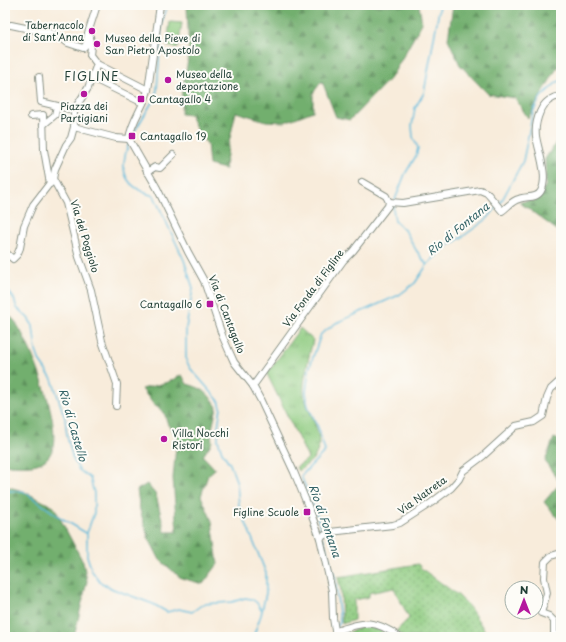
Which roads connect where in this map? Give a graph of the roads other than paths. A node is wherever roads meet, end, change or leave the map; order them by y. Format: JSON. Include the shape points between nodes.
{"nodes":[{"id":1,"x":97,"y":5,"type":"edge"},
{"id":2,"x":160,"y":5,"type":"edge"},
{"id":3,"x":12,"y":25,"type":"dead end"},
{"id":4,"x":88,"y":33,"type":"junction"},
{"id":5,"x":98,"y":64,"type":"junction"},
{"id":6,"x":39,"y":77,"type":"dead end"},
{"id":7,"x":92,"y":78,"type":"junction"},
{"id":8,"x":148,"y":90,"type":"junction"},
{"id":9,"x":561,"y":96,"type":"edge"},
{"id":10,"x":144,"y":103,"type":"junction"},
{"id":11,"x":50,"y":105,"type":"junction"},
{"id":12,"x":57,"y":106,"type":"junction"},
{"id":13,"x":74,"y":110,"type":"junction"},
{"id":14,"x":43,"y":115,"type":"junction"},
{"id":15,"x":31,"y":116,"type":"dead end"},
{"id":16,"x":43,"y":125,"type":"junction"},
{"id":17,"x":74,"y":127,"type":"junction"},
{"id":18,"x":130,"y":141,"type":"junction"},
{"id":19,"x":174,"y":155,"type":"dead end"},
{"id":20,"x":147,"y":172,"type":"junction"},
{"id":21,"x":51,"y":181,"type":"junction"},
{"id":22,"x":362,"y":182,"type":"dead end"},
{"id":23,"x":389,"y":202,"type":"junction"},
{"id":24,"x":5,"y":252,"type":"edge"},
{"id":25,"x":561,"y":380,"type":"edge"},
{"id":26,"x":253,"y":386,"type":"junction"},
{"id":27,"x":116,"y":406,"type":"dead end"},
{"id":28,"x":320,"y":538,"type":"junction"},
{"id":29,"x":561,"y":553,"type":"edge"},
{"id":30,"x":335,"y":631,"type":"edge"},
{"id":31,"x":399,"y":637,"type":"edge"},
{"id":32,"x":554,"y":637,"type":"edge"}],
"edges":[{"from":1,"to":4,"type":"street"},
{"from":2,"to":8,"type":"street"},
{"from":3,"to":4,"type":"street","via":[[54,34],[68,43],[83,48]]},
{"from":4,"to":5,"type":"street","via":[[90,55]]},
{"from":5,"to":7,"type":"street"},
{"from":5,"to":8,"type":"street"},
{"from":6,"to":11,"type":"street","via":[[41,102]]},
{"from":7,"to":10,"type":"street"},
{"from":7,"to":13,"type":"street"},
{"from":8,"to":10,"type":"street"},
{"from":9,"to":23,"type":"street","via":[[552,98],[543,106],[537,118],[536,135],[543,163],[543,183],[541,191],[536,196],[520,198],[511,202],[502,211],[487,193],[480,190],[402,203]]},
{"from":10,"to":18,"type":"street","via":[[131,126]]},
{"from":11,"to":12,"type":"street"},
{"from":11,"to":14,"type":"street"},
{"from":12,"to":13,"type":"street"},
{"from":12,"to":16,"type":"street","via":[[55,115]]},
{"from":13,"to":17,"type":"street"},
{"from":14,"to":15,"type":"street"},
{"from":14,"to":16,"type":"street","name":"Via del Poggiolo"},
{"from":16,"to":21,"type":"street","name":"Via del Poggiolo","via":[[44,150]]},
{"from":17,"to":18,"type":"street"},
{"from":17,"to":21,"type":"street"},
{"from":18,"to":20,"type":"street","name":"Via di Cantagallo"},
{"from":19,"to":20,"type":"street","via":[[160,168],[155,167]]},
{"from":20,"to":26,"type":"street","name":"Via di Cantagallo","via":[[204,281],[229,352]]},
{"from":21,"to":24,"type":"street","via":[[33,205],[24,226],[17,255],[13,259]]},
{"from":21,"to":27,"type":"street","name":"Via del Poggiolo","via":[[66,203],[79,257],[91,290],[102,341],[117,384]]},
{"from":22,"to":23,"type":"street","via":[[386,196]]},
{"from":23,"to":26,"type":"street","name":"Via Fonda di Figline"},
{"from":25,"to":28,"type":"street","name":"Via Natreta","via":[[551,389],[543,416],[534,422],[520,424],[510,431],[463,471],[451,488],[431,503],[400,523],[330,532]]},
{"from":26,"to":28,"type":"street","name":"Via di Cantagallo","via":[[294,472]]},
{"from":28,"to":30,"type":"street","name":"Via di Cantagallo","via":[[332,591]]},
{"from":29,"to":32,"type":"street","via":[[551,556],[545,562],[544,578],[547,593],[541,613],[554,621]]},
{"from":30,"to":31,"type":"street","via":[[369,622]]}]}
